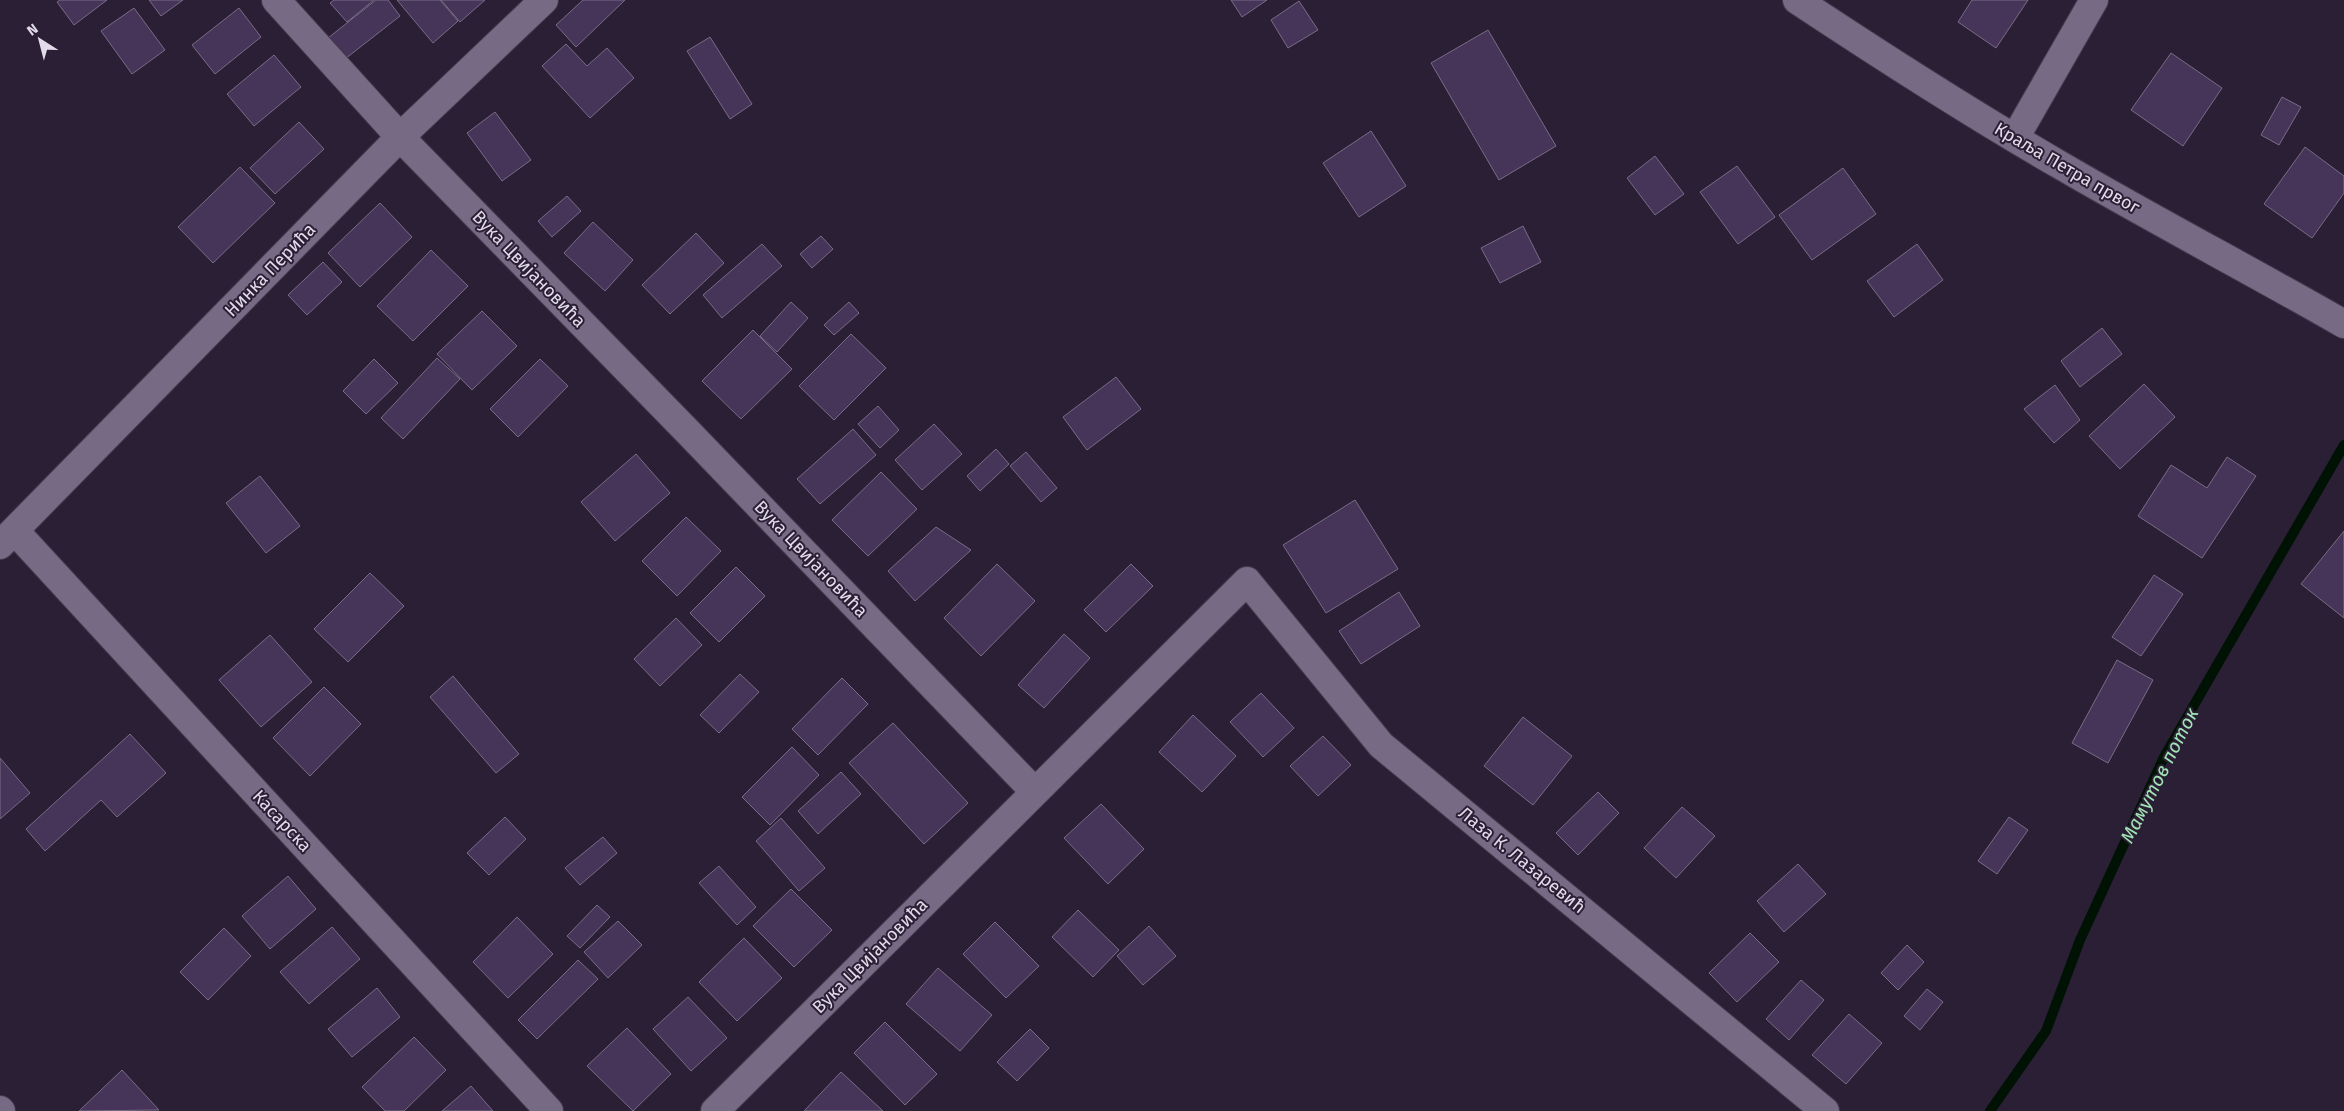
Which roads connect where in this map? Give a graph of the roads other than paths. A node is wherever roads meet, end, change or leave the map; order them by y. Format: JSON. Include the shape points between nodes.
{"nodes":[{"id":1,"x":276,"y":0,"type":"edge"},
{"id":2,"x":544,"y":0,"type":"edge"},
{"id":3,"x":1797,"y":0,"type":"edge"},
{"id":4,"x":2094,"y":0,"type":"edge"},
{"id":5,"x":400,"y":137,"type":"junction"},
{"id":6,"x":2015,"y":138,"type":"junction"},
{"id":7,"x":2344,"y":324,"type":"edge"},
{"id":8,"x":7,"y":538,"type":"edge"},
{"id":9,"x":1035,"y":792,"type":"junction"},
{"id":10,"x":549,"y":1111,"type":"edge"},
{"id":11,"x":715,"y":1111,"type":"edge"},
{"id":12,"x":1825,"y":1111,"type":"edge"}],
"edges":[{"from":1,"to":5,"type":"street","name":"Вука Цвијановића"},
{"from":2,"to":5,"type":"street","name":"Нинка Перића"},
{"from":3,"to":6,"type":"street","name":"Краља Петра првог","via":[[1891,63]]},
{"from":4,"to":6,"type":"street"},
{"from":5,"to":8,"type":"street","name":"Нинка Перића"},
{"from":5,"to":9,"type":"street","name":"Вука Цвијановића"},
{"from":6,"to":7,"type":"street","name":"Краља Петра првог"},
{"from":8,"to":10,"type":"street","name":"Касарска"},
{"from":9,"to":11,"type":"street","name":"Вука Цвијановића"},
{"from":9,"to":12,"type":"street","name":"Лаза К. Лазаревић","via":[[1248,581],[1381,745]]}]}
